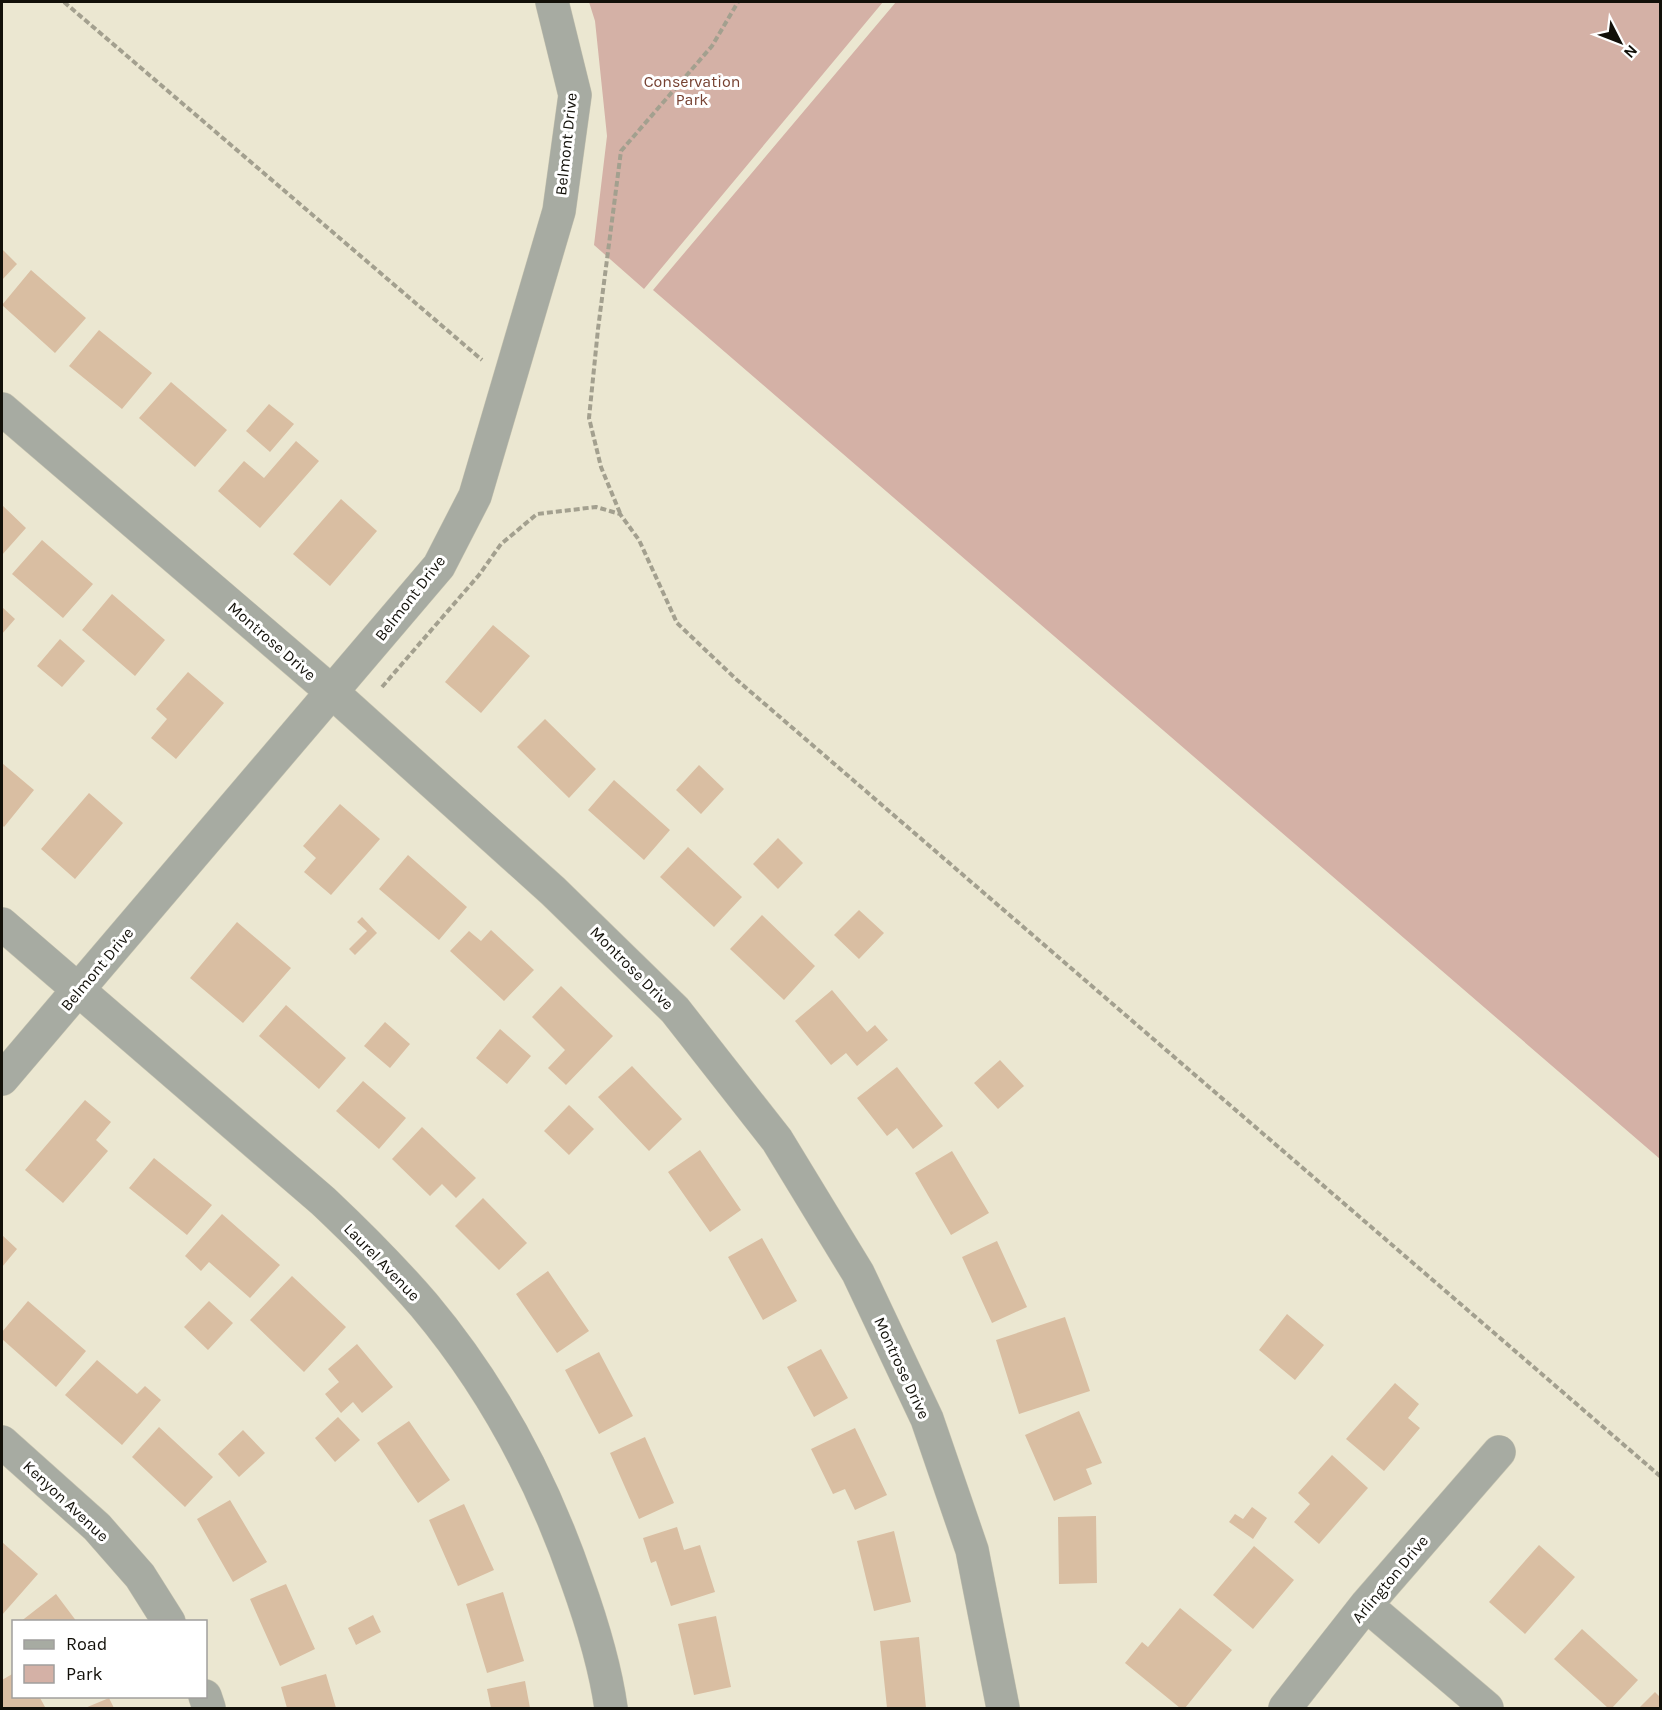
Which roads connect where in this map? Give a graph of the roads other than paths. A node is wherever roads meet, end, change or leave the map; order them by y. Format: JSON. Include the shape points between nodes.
{"nodes":[{"id":1,"x":552,"y":2,"type":"edge"},
{"id":2,"x":2,"y":409,"type":"edge"},
{"id":3,"x":332,"y":692,"type":"junction"},
{"id":4,"x":2,"y":924,"type":"edge"},
{"id":5,"x":79,"y":990,"type":"junction"},
{"id":6,"x":2,"y":1079,"type":"edge"},
{"id":7,"x":2,"y":1442,"type":"edge"},
{"id":8,"x":1499,"y":1452,"type":"dead end"},
{"id":9,"x":1366,"y":1605,"type":"junction"},
{"id":10,"x":168,"y":1620,"type":"edge"},
{"id":11,"x":611,"y":1708,"type":"edge"},
{"id":12,"x":1003,"y":1708,"type":"edge"},
{"id":13,"x":1285,"y":1708,"type":"edge"},
{"id":14,"x":1487,"y":1708,"type":"edge"}],
"edges":[{"from":1,"to":3,"type":"street","name":"Belmont Drive","via":[[575,95],[559,211],[475,496],[439,566]]},
{"from":2,"to":3,"type":"street","name":"Montrose Drive"},
{"from":3,"to":5,"type":"street","name":"Belmont Drive"},
{"from":3,"to":12,"type":"street","name":"Montrose Drive","via":[[553,891],[675,1010],[777,1140],[858,1273],[927,1419],[972,1550]]},
{"from":4,"to":5,"type":"street","name":"Laurel Avenue"},
{"from":5,"to":6,"type":"street","name":"Belmont Drive"},
{"from":5,"to":11,"type":"street","name":"Laurel Avenue","via":[[331,1209],[424,1306],[464,1357],[501,1414],[567,1551],[593,1626]]},
{"from":7,"to":10,"type":"street","name":"Kenyon Avenue","via":[[97,1527],[140,1576]]},
{"from":8,"to":9,"type":"street","name":"Arlington Drive"},
{"from":9,"to":13,"type":"street","name":"Arlington Drive"},
{"from":9,"to":14,"type":"street"}]}
